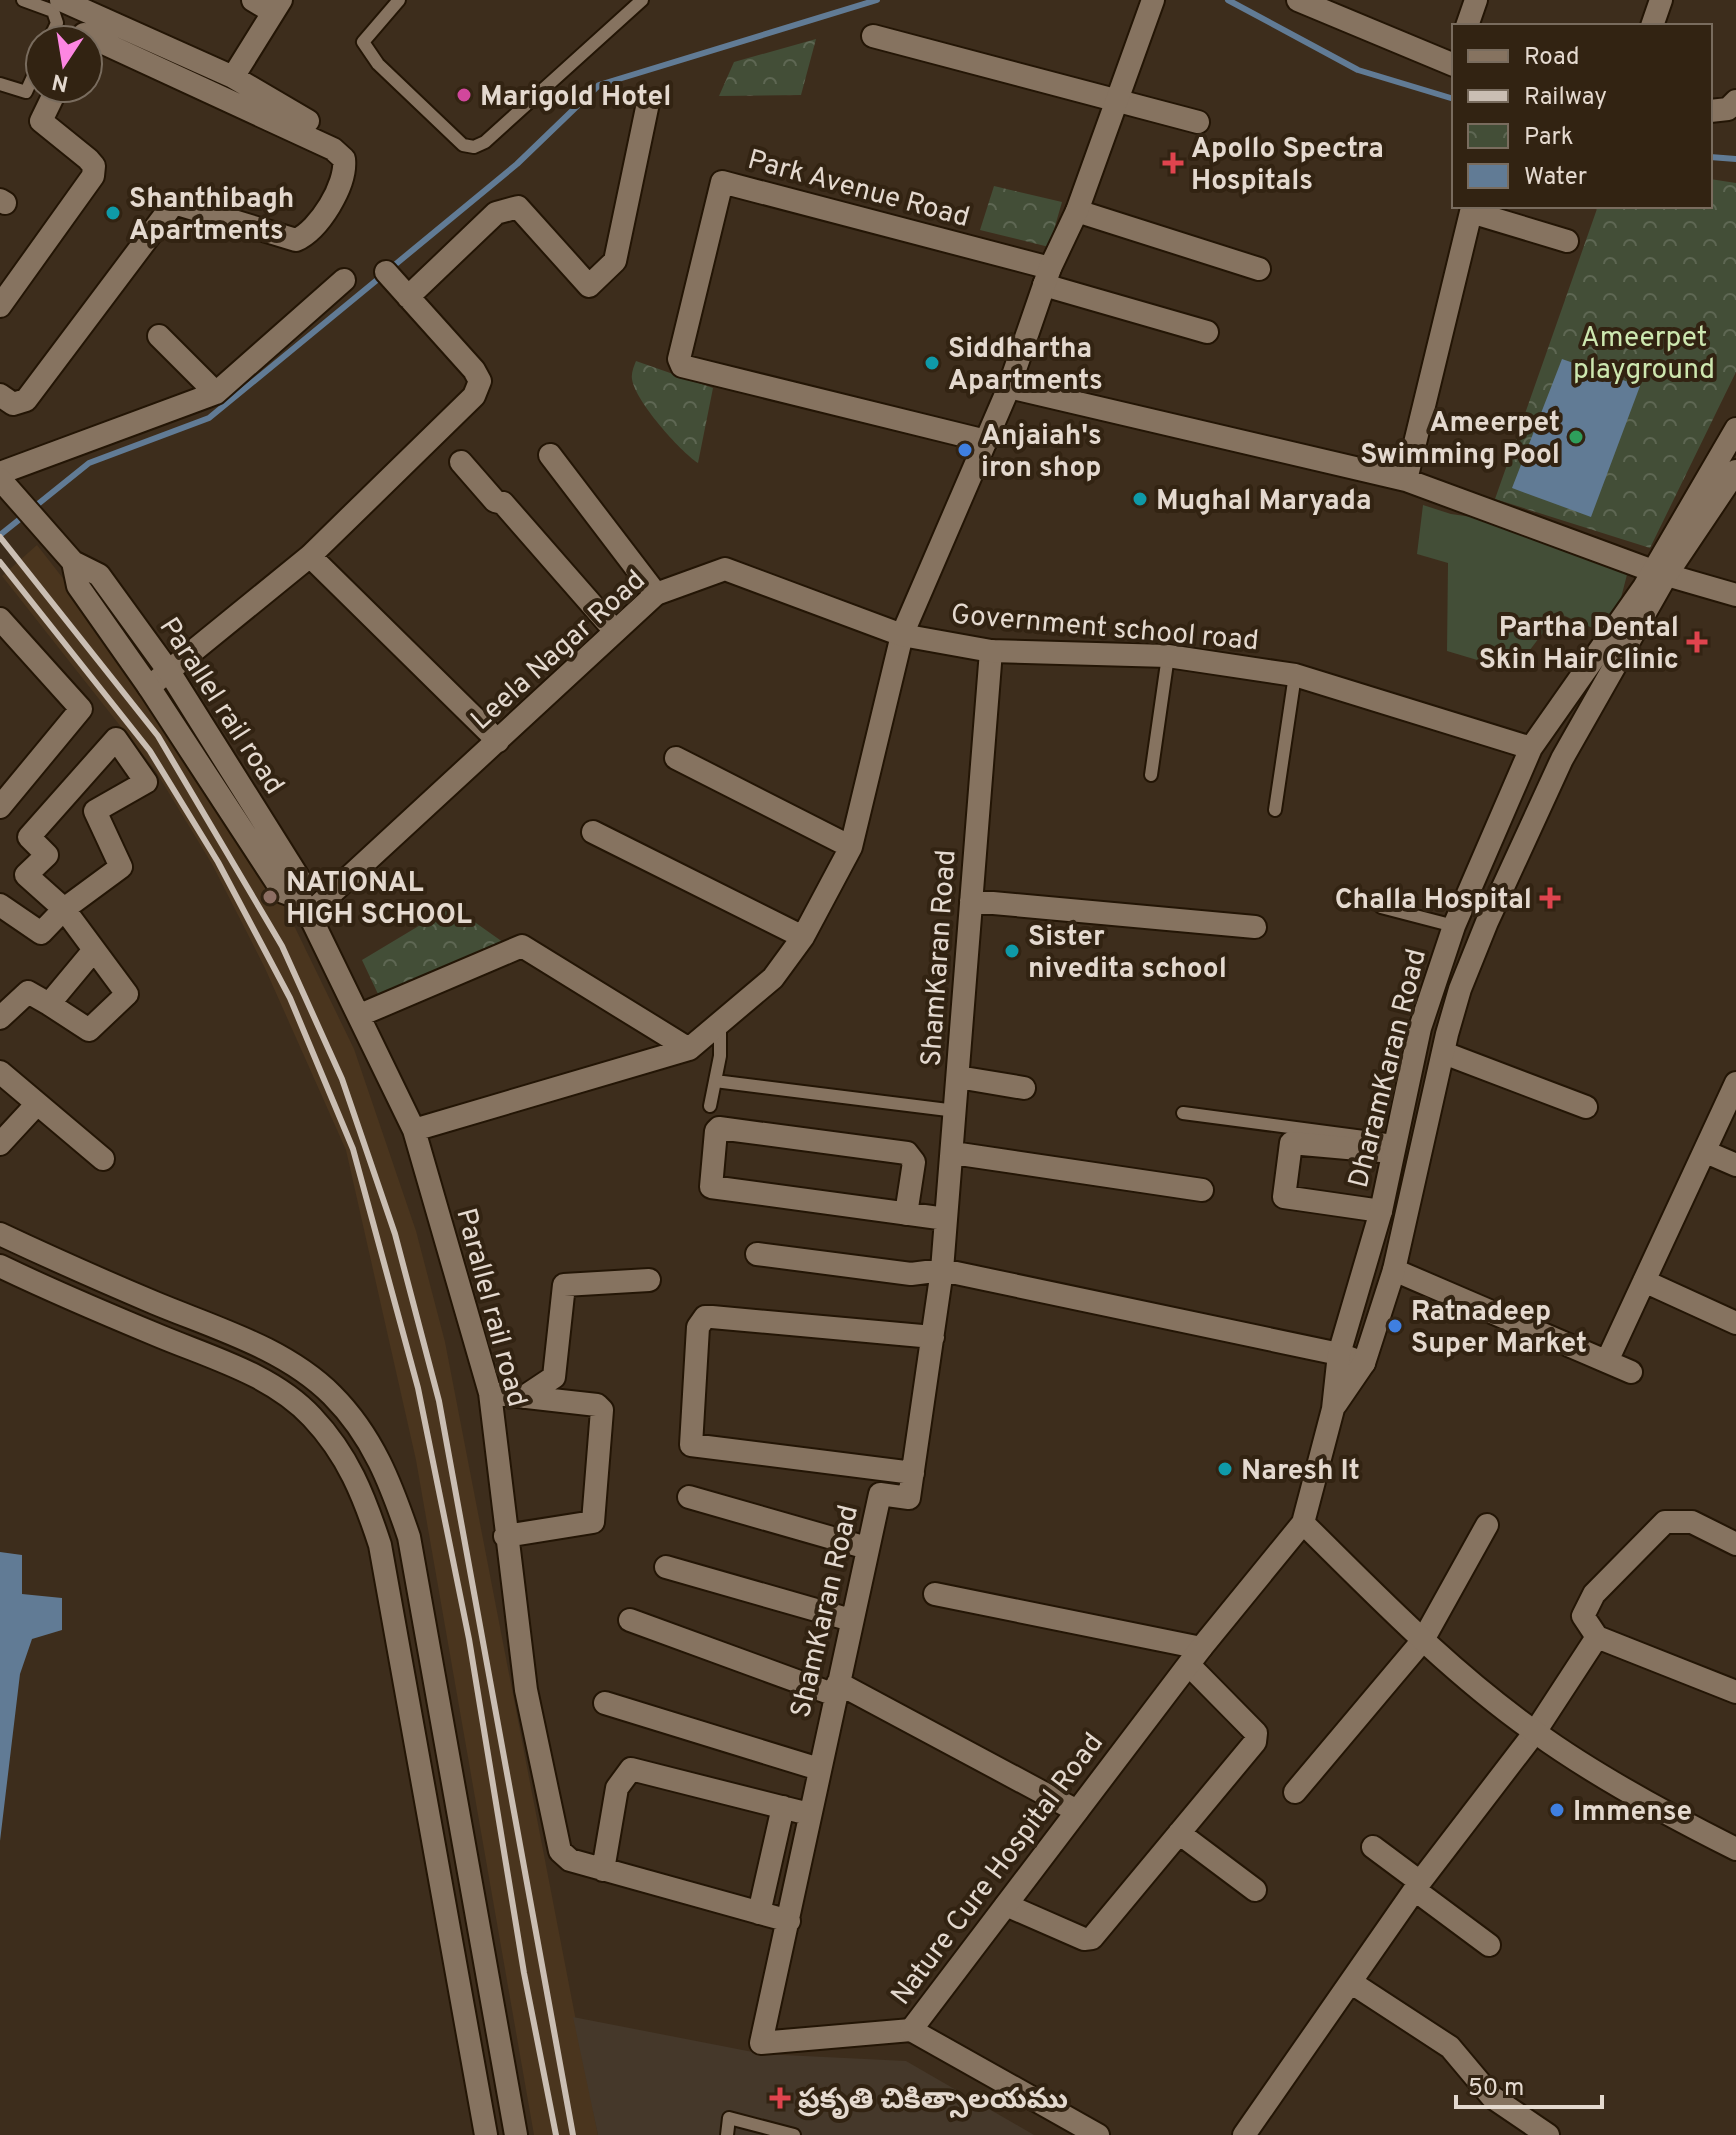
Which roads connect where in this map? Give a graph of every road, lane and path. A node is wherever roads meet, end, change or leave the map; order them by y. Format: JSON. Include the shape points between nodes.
{"nodes":[{"id":1,"x":23,"y":0,"type":"edge"},
{"id":2,"x":61,"y":0,"type":"edge"},
{"id":3,"x":253,"y":0,"type":"edge"},
{"id":4,"x":399,"y":0,"type":"edge"},
{"id":5,"x":642,"y":0,"type":"edge"},
{"id":6,"x":1298,"y":0,"type":"edge"},
{"id":7,"x":1476,"y":0,"type":"edge"},
{"id":8,"x":1661,"y":0,"type":"edge"},
{"id":9,"x":277,"y":6,"type":"edge"},
{"id":10,"x":1150,"y":9,"type":"edge"},
{"id":11,"x":57,"y":24,"type":"edge"},
{"id":12,"x":82,"y":24,"type":"edge"},
{"id":13,"x":1468,"y":24,"type":"edge"},
{"id":14,"x":1653,"y":24,"type":"edge"},
{"id":15,"x":104,"y":33,"type":"edge"},
{"id":16,"x":873,"y":36,"type":"dead end"},
{"id":17,"x":104,"y":39,"type":"edge"},
{"id":18,"x":165,"y":46,"type":"junction"},
{"id":19,"x":1452,"y":63,"type":"edge"},
{"id":20,"x":163,"y":71,"type":"junction"},
{"id":21,"x":233,"y":77,"type":"junction"},
{"id":22,"x":0,"y":84,"type":"edge"},
{"id":23,"x":24,"y":91,"type":"edge"},
{"id":24,"x":1116,"y":99,"type":"junction"},
{"id":25,"x":1736,"y":101,"type":"edge"},
{"id":26,"x":648,"y":103,"type":"dead end"},
{"id":27,"x":49,"y":104,"type":"edge"},
{"id":28,"x":1712,"y":111,"type":"edge"},
{"id":29,"x":308,"y":121,"type":"dead end"},
{"id":30,"x":1198,"y":122,"type":"dead end"},
{"id":31,"x":1077,"y":211,"type":"junction"},
{"id":32,"x":1567,"y":241,"type":"dead end"},
{"id":33,"x":1259,"y":269,"type":"dead end"},
{"id":34,"x":386,"y":272,"type":"dead end"},
{"id":35,"x":1047,"y":277,"type":"junction"},
{"id":36,"x":344,"y":280,"type":"dead end"},
{"id":37,"x":408,"y":297,"type":"junction"},
{"id":38,"x":0,"y":306,"type":"edge"},
{"id":39,"x":1207,"y":332,"type":"dead end"},
{"id":40,"x":159,"y":336,"type":"dead end"},
{"id":41,"x":1009,"y":387,"type":"junction"},
{"id":42,"x":216,"y":393,"type":"junction"},
{"id":43,"x":0,"y":395,"type":"edge"},
{"id":44,"x":1736,"y":429,"type":"edge"},
{"id":45,"x":986,"y":441,"type":"junction"},
{"id":46,"x":550,"y":455,"type":"dead end"},
{"id":47,"x":461,"y":462,"type":"dead end"},
{"id":48,"x":1736,"y":471,"type":"edge"},
{"id":49,"x":0,"y":476,"type":"edge"},
{"id":50,"x":1406,"y":480,"type":"junction"},
{"id":51,"x":310,"y":556,"type":"junction"},
{"id":52,"x":73,"y":562,"type":"junction"},
{"id":53,"x":1660,"y":572,"type":"junction"},
{"id":54,"x":656,"y":594,"type":"junction"},
{"id":55,"x":1736,"y":595,"type":"edge"},
{"id":56,"x":0,"y":619,"type":"edge"},
{"id":57,"x":615,"y":631,"type":"junction"},
{"id":58,"x":902,"y":635,"type":"junction"},
{"id":59,"x":991,"y":651,"type":"junction"},
{"id":60,"x":1168,"y":656,"type":"junction"},
{"id":61,"x":170,"y":673,"type":"junction"},
{"id":62,"x":1295,"y":675,"type":"junction"},
{"id":63,"x":149,"y":687,"type":"junction"},
{"id":64,"x":498,"y":741,"type":"junction"},
{"id":65,"x":1531,"y":748,"type":"junction"},
{"id":66,"x":676,"y":758,"type":"dead end"},
{"id":67,"x":1151,"y":775,"type":"dead end"},
{"id":68,"x":0,"y":807,"type":"edge"},
{"id":69,"x":1275,"y":810,"type":"dead end"},
{"id":70,"x":593,"y":832,"type":"dead end"},
{"id":71,"x":851,"y":847,"type":"junction"},
{"id":72,"x":971,"y":901,"type":"junction"},
{"id":73,"x":0,"y":905,"type":"edge"},
{"id":74,"x":305,"y":906,"type":"junction"},
{"id":75,"x":1381,"y":907,"type":"dead end"},
{"id":76,"x":64,"y":909,"type":"junction"},
{"id":77,"x":1454,"y":926,"type":"junction"},
{"id":78,"x":1255,"y":927,"type":"dead end"},
{"id":79,"x":803,"y":937,"type":"junction"},
{"id":80,"x":94,"y":950,"type":"junction"},
{"id":81,"x":49,"y":1004,"type":"junction"},
{"id":82,"x":4,"y":1006,"type":"edge"},
{"id":83,"x":360,"y":1015,"type":"junction"},
{"id":84,"x":720,"y":1023,"type":"junction"},
{"id":85,"x":689,"y":1049,"type":"junction"},
{"id":86,"x":1444,"y":1053,"type":"junction"},
{"id":87,"x":958,"y":1077,"type":"junction"},
{"id":88,"x":715,"y":1081,"type":"junction"},
{"id":89,"x":1736,"y":1083,"type":"edge"},
{"id":90,"x":4,"y":1084,"type":"edge"},
{"id":91,"x":1024,"y":1088,"type":"dead end"},
{"id":92,"x":36,"y":1105,"type":"junction"},
{"id":93,"x":710,"y":1106,"type":"dead end"},
{"id":94,"x":1586,"y":1107,"type":"dead end"},
{"id":95,"x":956,"y":1111,"type":"junction"},
{"id":96,"x":1183,"y":1113,"type":"dead end"},
{"id":97,"x":414,"y":1130,"type":"junction"},
{"id":98,"x":0,"y":1144,"type":"edge"},
{"id":99,"x":1393,"y":1146,"type":"junction"},
{"id":100,"x":1706,"y":1152,"type":"junction"},
{"id":101,"x":953,"y":1153,"type":"junction"},
{"id":102,"x":103,"y":1159,"type":"dead end"},
{"id":103,"x":1736,"y":1165,"type":"edge"},
{"id":104,"x":1202,"y":1190,"type":"dead end"},
{"id":105,"x":1381,"y":1211,"type":"junction"},
{"id":106,"x":906,"y":1214,"type":"junction"},
{"id":107,"x":946,"y":1219,"type":"junction"},
{"id":108,"x":0,"y":1234,"type":"edge"},
{"id":109,"x":757,"y":1254,"type":"dead end"},
{"id":110,"x":0,"y":1266,"type":"edge"},
{"id":111,"x":942,"y":1270,"type":"junction"},
{"id":112,"x":1394,"y":1270,"type":"junction"},
{"id":113,"x":649,"y":1280,"type":"dead end"},
{"id":114,"x":1644,"y":1281,"type":"junction"},
{"id":115,"x":1736,"y":1323,"type":"edge"},
{"id":116,"x":223,"y":1331,"type":"junction"},
{"id":117,"x":933,"y":1337,"type":"junction"},
{"id":118,"x":1339,"y":1354,"type":"junction"},
{"id":119,"x":213,"y":1358,"type":"junction"},
{"id":120,"x":1607,"y":1361,"type":"junction"},
{"id":121,"x":1364,"y":1363,"type":"junction"},
{"id":122,"x":1631,"y":1372,"type":"dead end"},
{"id":123,"x":490,"y":1393,"type":"junction"},
{"id":124,"x":524,"y":1397,"type":"junction"},
{"id":125,"x":1333,"y":1409,"type":"junction"},
{"id":126,"x":913,"y":1473,"type":"junction"},
{"id":127,"x":689,"y":1497,"type":"dead end"},
{"id":128,"x":1303,"y":1523,"type":"junction"},
{"id":129,"x":1487,"y":1525,"type":"dead end"},
{"id":130,"x":505,"y":1536,"type":"junction"},
{"id":131,"x":1736,"y":1544,"type":"edge"},
{"id":132,"x":867,"y":1548,"type":"junction"},
{"id":133,"x":666,"y":1567,"type":"dead end"},
{"id":134,"x":935,"y":1594,"type":"dead end"},
{"id":135,"x":630,"y":1620,"type":"dead end"},
{"id":136,"x":851,"y":1620,"type":"junction"},
{"id":137,"x":1597,"y":1637,"type":"junction"},
{"id":138,"x":1423,"y":1640,"type":"junction"},
{"id":139,"x":1195,"y":1656,"type":"junction"},
{"id":140,"x":837,"y":1689,"type":"junction"},
{"id":141,"x":1736,"y":1692,"type":"edge"},
{"id":142,"x":605,"y":1703,"type":"dead end"},
{"id":143,"x":1535,"y":1732,"type":"junction"},
{"id":144,"x":819,"y":1769,"type":"junction"},
{"id":145,"x":1295,"y":1792,"type":"dead end"},
{"id":146,"x":783,"y":1807,"type":"junction"},
{"id":147,"x":1077,"y":1811,"type":"junction"},
{"id":148,"x":809,"y":1814,"type":"junction"},
{"id":149,"x":1179,"y":1833,"type":"junction"},
{"id":150,"x":1373,"y":1847,"type":"dead end"},
{"id":151,"x":1736,"y":1849,"type":"edge"},
{"id":152,"x":603,"y":1870,"type":"junction"},
{"id":153,"x":1417,"y":1886,"type":"junction"},
{"id":154,"x":1255,"y":1890,"type":"dead end"},
{"id":155,"x":1006,"y":1905,"type":"junction"},
{"id":156,"x":759,"y":1913,"type":"junction"},
{"id":157,"x":789,"y":1921,"type":"junction"},
{"id":158,"x":1489,"y":1945,"type":"dead end"},
{"id":159,"x":1352,"y":1983,"type":"junction"},
{"id":160,"x":911,"y":2030,"type":"junction"},
{"id":161,"x":486,"y":2135,"type":"edge"},
{"id":162,"x":516,"y":2135,"type":"edge"},
{"id":163,"x":727,"y":2135,"type":"edge"},
{"id":164,"x":794,"y":2135,"type":"edge"},
{"id":165,"x":1098,"y":2135,"type":"edge"},
{"id":166,"x":1244,"y":2135,"type":"edge"},
{"id":167,"x":1548,"y":2135,"type":"edge"}],
"edges":[{"from":1,"to":11,"type":"lane","via":[[53,11]]},
{"from":2,"to":12,"type":"street"},
{"from":3,"to":9,"type":"street"},
{"from":4,"to":5,"type":"lane","via":[[363,42],[378,64],[463,145],[474,147]]},
{"from":6,"to":19,"type":"street"},
{"from":7,"to":13,"type":"street"},
{"from":8,"to":14,"type":"street"},
{"from":9,"to":21,"type":"street"},
{"from":10,"to":24,"type":"street"},
{"from":15,"to":18,"type":"street"},
{"from":16,"to":24,"type":"street"},
{"from":17,"to":20,"type":"street"},
{"from":18,"to":20,"type":"street"},
{"from":18,"to":21,"type":"street"},
{"from":20,"to":43,"type":"street","via":[[333,149],[344,159],[346,174],[310,234],[296,240],[174,203],[26,400],[13,404]]},
{"from":21,"to":29,"type":"street"},
{"from":22,"to":23,"type":"lane"},
{"from":24,"to":30,"type":"street"},
{"from":24,"to":31,"type":"street"},
{"from":25,"to":28,"type":"street","via":[[1728,109]]},
{"from":26,"to":37,"type":"street","via":[[615,261],[589,286],[518,207],[496,213]]},
{"from":27,"to":38,"type":"street","via":[[41,121],[88,159],[93,176]]},
{"from":31,"to":33,"type":"street"},
{"from":31,"to":35,"type":"street"},
{"from":32,"to":50,"type":"street","via":[[1471,212]]},
{"from":34,"to":37,"type":"street"},
{"from":35,"to":39,"type":"street"},
{"from":35,"to":41,"type":"street"},
{"from":35,"to":45,"type":"street","name":"Park Avenue Road","via":[[722,182],[679,359],[682,366]]},
{"from":36,"to":42,"type":"street"},
{"from":37,"to":51,"type":"street","via":[[480,381],[474,396]]},
{"from":40,"to":42,"type":"street"},
{"from":41,"to":45,"type":"street"},
{"from":41,"to":50,"type":"street"},
{"from":42,"to":49,"type":"street"},
{"from":44,"to":53,"type":"street","name":"DharamKaran Road"},
{"from":45,"to":58,"type":"street"},
{"from":46,"to":54,"type":"street"},
{"from":47,"to":57,"type":"street"},
{"from":48,"to":53,"type":"street","name":"DharamKaran Road"},
{"from":49,"to":52,"type":"street","name":"Parallel rail road"},
{"from":50,"to":53,"type":"street"},
{"from":51,"to":61,"type":"street"},
{"from":51,"to":64,"type":"street"},
{"from":52,"to":61,"type":"street","name":"Parallel rail road","via":[[99,575]]},
{"from":52,"to":63,"type":"street","name":"Parallel rail road","via":[[78,586]]},
{"from":53,"to":55,"type":"street"},
{"from":53,"to":65,"type":"street","name":"DharamKaran Road"},
{"from":53,"to":86,"type":"street","name":"DharamKaran Road","via":[[1555,773],[1460,989]]},
{"from":54,"to":57,"type":"street","name":"Leela Nagar Road"},
{"from":54,"to":58,"type":"street","name":"Leela Nagar Road","via":[[725,569]]},
{"from":56,"to":68,"type":"street","via":[[81,709]]},
{"from":57,"to":64,"type":"street","name":"Leela Nagar Road"},
{"from":58,"to":59,"type":"street","name":"Government school road"},
{"from":58,"to":71,"type":"street"},
{"from":59,"to":60,"type":"street","name":"Government school road"},
{"from":59,"to":72,"type":"street","name":"ShamKaran Road"},
{"from":60,"to":62,"type":"street","name":"Government school road"},
{"from":60,"to":67,"type":"lane"},
{"from":61,"to":63,"type":"street"},
{"from":61,"to":74,"type":"street","name":"Parallel rail road","via":[[300,880]]},
{"from":62,"to":65,"type":"street","name":"Government school road"},
{"from":62,"to":69,"type":"lane"},
{"from":63,"to":74,"type":"street","name":"Parallel rail road","via":[[283,892]]},
{"from":64,"to":74,"type":"street","name":"Leela Nagar Road"},
{"from":65,"to":77,"type":"street","name":"DharamKaran Road"},
{"from":66,"to":71,"type":"street"},
{"from":70,"to":79,"type":"street"},
{"from":71,"to":79,"type":"street"},
{"from":72,"to":78,"type":"street"},
{"from":72,"to":87,"type":"street","name":"ShamKaran Road"},
{"from":73,"to":76,"type":"street","via":[[41,933]]},
{"from":74,"to":83,"type":"street","name":"Parallel rail road"},
{"from":75,"to":77,"type":"lane"},
{"from":76,"to":76,"type":"street","via":[[26,875],[47,855],[29,837],[116,739],[146,782],[95,811],[121,867]]},
{"from":76,"to":80,"type":"street"},
{"from":77,"to":99,"type":"street","name":"DharamKaran Road","via":[[1433,980]]},
{"from":79,"to":84,"type":"street","via":[[773,978]]},
{"from":80,"to":81,"type":"street"},
{"from":80,"to":81,"type":"street","via":[[125,989],[125,999],[89,1030]]},
{"from":81,"to":82,"type":"street","via":[[28,992]]},
{"from":83,"to":85,"type":"street","via":[[522,946]]},
{"from":83,"to":97,"type":"street","name":"Parallel rail road"},
{"from":84,"to":85,"type":"street"},
{"from":84,"to":88,"type":"lane"},
{"from":85,"to":97,"type":"street"},
{"from":86,"to":94,"type":"street"},
{"from":86,"to":112,"type":"street","name":"DharamKaran Road"},
{"from":87,"to":91,"type":"street"},
{"from":87,"to":95,"type":"street","name":"ShamKaran Road"},
{"from":88,"to":93,"type":"lane"},
{"from":88,"to":95,"type":"lane"},
{"from":89,"to":100,"type":"street"},
{"from":90,"to":92,"type":"street"},
{"from":92,"to":98,"type":"street"},
{"from":92,"to":102,"type":"street"},
{"from":95,"to":101,"type":"street","name":"ShamKaran Road"},
{"from":96,"to":99,"type":"lane"},
{"from":97,"to":123,"type":"street","name":"Parallel rail road"},
{"from":99,"to":105,"type":"street","name":"DharamKaran Road"},
{"from":99,"to":105,"type":"street","via":[[1291,1143],[1284,1197]]},
{"from":100,"to":103,"type":"street"},
{"from":100,"to":114,"type":"street"},
{"from":101,"to":104,"type":"street"},
{"from":101,"to":107,"type":"street","name":"ShamKaran Road"},
{"from":105,"to":118,"type":"street","name":"DharamKaran Road"},
{"from":106,"to":106,"type":"street","via":[[711,1187],[716,1131],[907,1153],[914,1162]]},
{"from":106,"to":107,"type":"street"},
{"from":107,"to":111,"type":"street","name":"ShamKaran Road"},
{"from":108,"to":116,"type":"street"},
{"from":109,"to":111,"type":"street","via":[[911,1274]]},
{"from":110,"to":119,"type":"street"},
{"from":111,"to":117,"type":"street","name":"ShamKaran Road"},
{"from":111,"to":118,"type":"street"},
{"from":112,"to":120,"type":"street"},
{"from":112,"to":121,"type":"street","name":"DharamKaran Road"},
{"from":113,"to":124,"type":"street","via":[[564,1285],[555,1375]]},
{"from":114,"to":115,"type":"street"},
{"from":114,"to":120,"type":"street"},
{"from":116,"to":119,"type":"street"},
{"from":116,"to":162,"type":"street","via":[[274,1352],[331,1393],[388,1473],[409,1537]]},
{"from":117,"to":126,"type":"street","name":"ShamKaran Road"},
{"from":117,"to":126,"type":"street","via":[[712,1317],[705,1317],[698,1327],[691,1445]]},
{"from":118,"to":121,"type":"street"},
{"from":118,"to":125,"type":"street","name":"DharamKaran Road"},
{"from":119,"to":161,"type":"street","via":[[259,1377],[310,1415],[361,1485],[380,1545]]},
{"from":120,"to":122,"type":"street"},
{"from":121,"to":125,"type":"street","name":"DharamKaran Road"},
{"from":123,"to":124,"type":"street"},
{"from":123,"to":130,"type":"street","name":"Parallel rail road"},
{"from":124,"to":130,"type":"street","via":[[601,1407],[595,1518],[590,1524]]},
{"from":125,"to":128,"type":"street","name":"DharamKaran Road"},
{"from":126,"to":132,"type":"street","name":"ShamKaran Road","via":[[909,1498],[880,1494]]},
{"from":127,"to":132,"type":"street"},
{"from":128,"to":138,"type":"street"},
{"from":128,"to":139,"type":"street","name":"Nature Cure Hospital Road"},
{"from":129,"to":138,"type":"street"},
{"from":130,"to":152,"type":"street","name":"Parallel rail road","via":[[526,1690],[560,1851],[570,1860]]},
{"from":131,"to":137,"type":"street","via":[[1692,1522],[1665,1522],[1588,1604],[1583,1616]]},
{"from":132,"to":136,"type":"street","name":"ShamKaran Road"},
{"from":133,"to":136,"type":"street"},
{"from":134,"to":139,"type":"street"},
{"from":135,"to":140,"type":"street"},
{"from":136,"to":140,"type":"street","name":"ShamKaran Road"},
{"from":137,"to":141,"type":"street"},
{"from":137,"to":143,"type":"street"},
{"from":138,"to":143,"type":"street"},
{"from":138,"to":145,"type":"street"},
{"from":139,"to":147,"type":"street","name":"Nature Cure Hospital Road"},
{"from":139,"to":149,"type":"street","via":[[1257,1737]]},
{"from":140,"to":144,"type":"street","name":"ShamKaran Road"},
{"from":140,"to":147,"type":"street"},
{"from":142,"to":144,"type":"street"},
{"from":143,"to":151,"type":"street"},
{"from":143,"to":153,"type":"street"},
{"from":144,"to":148,"type":"street","name":"ShamKaran Road"},
{"from":146,"to":148,"type":"street"},
{"from":146,"to":152,"type":"street","via":[[631,1769],[617,1788]]},
{"from":146,"to":156,"type":"street"},
{"from":147,"to":155,"type":"street","name":"Nature Cure Hospital Road"},
{"from":148,"to":157,"type":"street","name":"ShamKaran Road"},
{"from":149,"to":154,"type":"street"},
{"from":149,"to":155,"type":"street","via":[[1088,1939]]},
{"from":150,"to":153,"type":"street"},
{"from":152,"to":156,"type":"street"},
{"from":153,"to":158,"type":"street"},
{"from":153,"to":159,"type":"street"},
{"from":155,"to":160,"type":"street","name":"Nature Cure Hospital Road"},
{"from":156,"to":157,"type":"street"},
{"from":157,"to":160,"type":"street","name":"ShamKaran Road","via":[[761,2043]]},
{"from":159,"to":166,"type":"street"},
{"from":159,"to":167,"type":"street","via":[[1450,2047],[1492,2097]]},
{"from":160,"to":165,"type":"street","name":"Nature Cure Hospital Road"},
{"from":163,"to":164,"type":"lane","via":[[729,2118]]}]}
